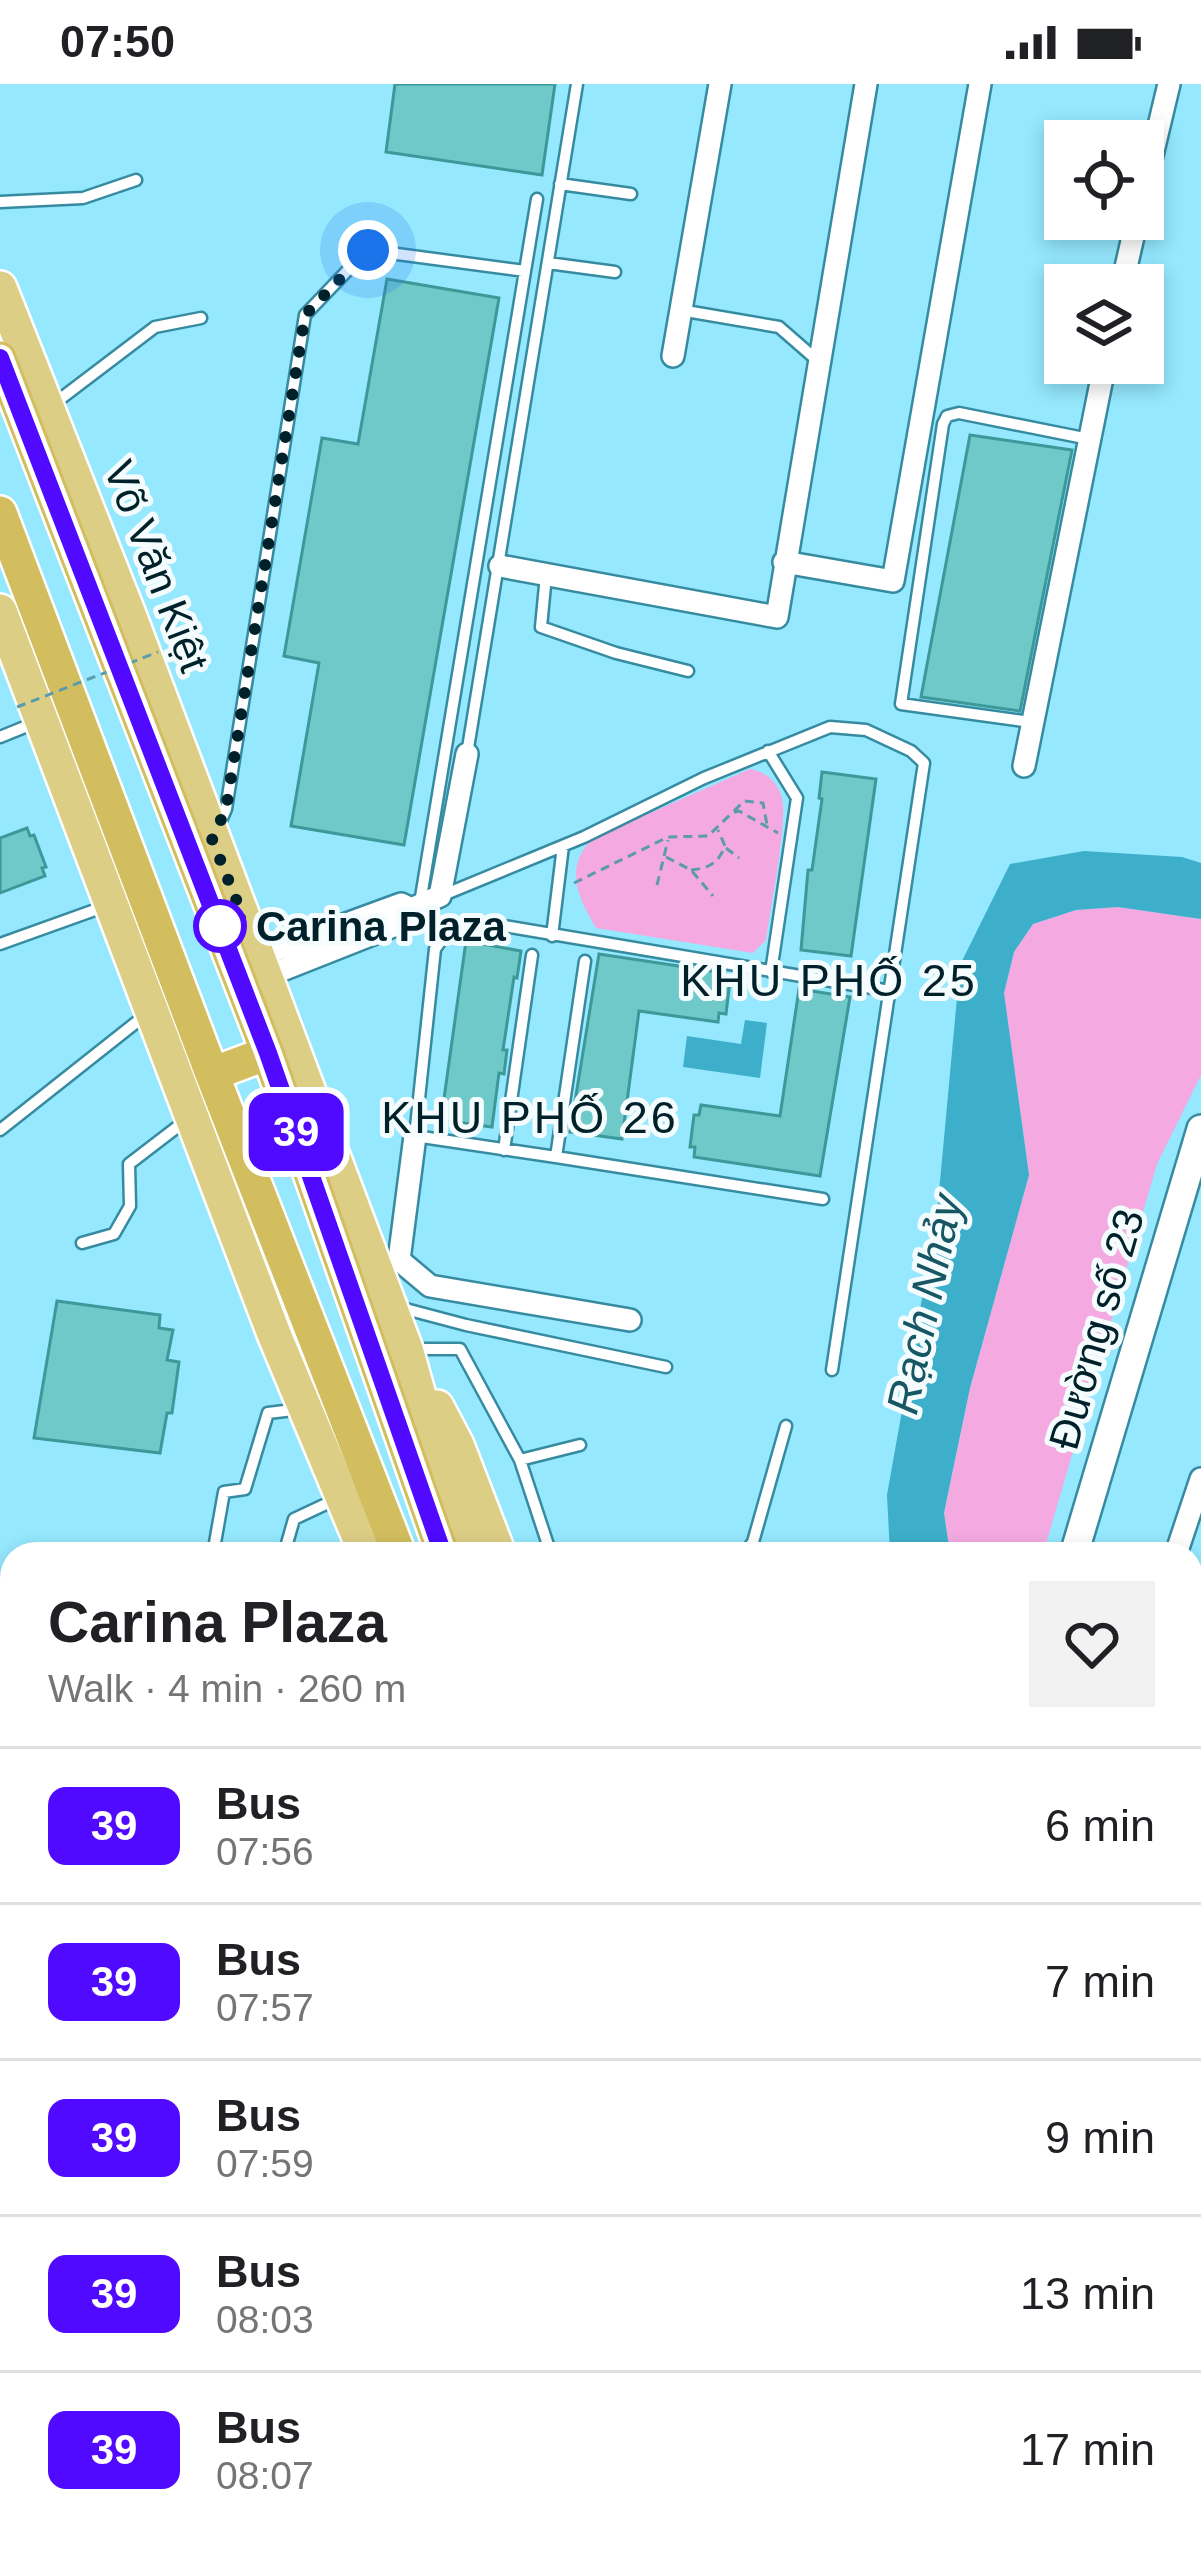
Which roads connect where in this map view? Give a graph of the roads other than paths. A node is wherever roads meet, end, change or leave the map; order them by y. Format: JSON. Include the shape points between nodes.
{"nodes":[{"id":1,"x":577,"y":84,"type":"edge"},
{"id":2,"x":720,"y":84,"type":"edge"},
{"id":3,"x":866,"y":84,"type":"edge"},
{"id":4,"x":980,"y":84,"type":"edge"},
{"id":5,"x":1168,"y":84,"type":"edge"},
{"id":6,"x":1160,"y":120,"type":"edge"},
{"id":7,"x":136,"y":180,"type":"dead end"},
{"id":8,"x":560,"y":184,"type":"junction"},
{"id":9,"x":631,"y":194,"type":"dead end"},
{"id":10,"x":537,"y":199,"type":"dead end"},
{"id":11,"x":0,"y":202,"type":"edge"},
{"id":12,"x":548,"y":262,"type":"junction"},
{"id":13,"x":525,"y":271,"type":"junction"},
{"id":14,"x":615,"y":272,"type":"dead end"},
{"id":15,"x":0,"y":287,"type":"edge"},
{"id":16,"x":680,"y":310,"type":"junction"},
{"id":17,"x":201,"y":318,"type":"dead end"},
{"id":18,"x":674,"y":356,"type":"dead end"},
{"id":19,"x":0,"y":358,"type":"edge"},
{"id":20,"x":818,"y":361,"type":"junction"},
{"id":21,"x":1101,"y":384,"type":"edge"},
{"id":22,"x":49,"y":408,"type":"junction"},
{"id":23,"x":1089,"y":439,"type":"junction"},
{"id":24,"x":0,"y":513,"type":"edge"},
{"id":25,"x":784,"y":562,"type":"junction"},
{"id":26,"x":500,"y":566,"type":"junction"},
{"id":27,"x":546,"y":574,"type":"junction"},
{"id":28,"x":0,"y":611,"type":"edge"},
{"id":29,"x":688,"y":670,"type":"dead end"},
{"id":30,"x":29,"y":714,"type":"junction"},
{"id":31,"x":1031,"y":722,"type":"junction"},
{"id":32,"x":0,"y":737,"type":"edge"},
{"id":33,"x":768,"y":751,"type":"junction"},
{"id":34,"x":467,"y":754,"type":"joint"},
{"id":35,"x":1024,"y":766,"type":"dead end"},
{"id":36,"x":212,"y":839,"type":"junction"},
{"id":37,"x":563,"y":846,"type":"junction"},
{"id":38,"x":424,"y":904,"type":"junction"},
{"id":39,"x":109,"y":905,"type":"junction"},
{"id":40,"x":553,"y":936,"type":"junction"},
{"id":41,"x":0,"y":944,"type":"edge"},
{"id":42,"x":532,"y":955,"type":"dead end"},
{"id":43,"x":585,"y":961,"type":"dead end"},
{"id":44,"x":263,"y":966,"type":"junction"},
{"id":45,"x":771,"y":971,"type":"junction"},
{"id":46,"x":890,"y":992,"type":"junction"},
{"id":47,"x":151,"y":1011,"type":"junction"},
{"id":48,"x":268,"y":1053,"type":"junction"},
{"id":49,"x":212,"y":1074,"type":"junction"},
{"id":50,"x":191,"y":1116,"type":"junction"},
{"id":51,"x":1201,"y":1129,"type":"edge"},
{"id":52,"x":0,"y":1130,"type":"edge"},
{"id":53,"x":415,"y":1136,"type":"junction"},
{"id":54,"x":504,"y":1150,"type":"junction"},
{"id":55,"x":556,"y":1157,"type":"junction"},
{"id":56,"x":823,"y":1199,"type":"dead end"},
{"id":57,"x":82,"y":1243,"type":"dead end"},
{"id":58,"x":387,"y":1264,"type":"junction"},
{"id":59,"x":389,"y":1305,"type":"junction"},
{"id":60,"x":630,"y":1319,"type":"dead end"},
{"id":61,"x":274,"y":1334,"type":"junction"},
{"id":62,"x":406,"y":1349,"type":"junction"},
{"id":63,"x":666,"y":1367,"type":"dead end"},
{"id":64,"x":832,"y":1370,"type":"dead end"},
{"id":65,"x":292,"y":1410,"type":"junction"},
{"id":66,"x":786,"y":1426,"type":"dead end"},
{"id":67,"x":580,"y":1445,"type":"dead end"},
{"id":68,"x":520,"y":1460,"type":"junction"},
{"id":69,"x":1201,"y":1479,"type":"edge"},
{"id":70,"x":326,"y":1504,"type":"junction"},
{"id":71,"x":215,"y":1542,"type":"edge"},
{"id":72,"x":287,"y":1542,"type":"edge"},
{"id":73,"x":340,"y":1542,"type":"edge"},
{"id":74,"x":361,"y":1542,"type":"edge"},
{"id":75,"x":394,"y":1542,"type":"edge"},
{"id":76,"x":438,"y":1542,"type":"edge"},
{"id":77,"x":465,"y":1542,"type":"edge"},
{"id":78,"x":494,"y":1542,"type":"edge"},
{"id":79,"x":547,"y":1542,"type":"edge"},
{"id":80,"x":753,"y":1542,"type":"edge"},
{"id":81,"x":1078,"y":1542,"type":"edge"},
{"id":82,"x":1180,"y":1542,"type":"edge"}],
"edges":[{"from":1,"to":8,"type":"lane"},
{"from":2,"to":16,"type":"street"},
{"from":3,"to":20,"type":"street"},
{"from":4,"to":25,"type":"street","via":[[893,581]]},
{"from":5,"to":6,"type":"street"},
{"from":7,"to":11,"type":"lane","via":[[83,198]]},
{"from":8,"to":9,"type":"lane"},
{"from":8,"to":12,"type":"lane"},
{"from":10,"to":13,"type":"lane"},
{"from":12,"to":14,"type":"lane"},
{"from":12,"to":26,"type":"lane"},
{"from":13,"to":36,"type":"lane","via":[[368,250],[305,315],[226,809]]},
{"from":13,"to":38,"type":"lane"},
{"from":15,"to":22,"type":"main road","name":"Võ Văn Kiệt"},
{"from":16,"to":18,"type":"street"},
{"from":16,"to":20,"type":"lane","via":[[779,327]]},
{"from":17,"to":22,"type":"lane","via":[[155,327]]},
{"from":19,"to":48,"type":"highway","name":"Võ Văn Kiệt"},
{"from":20,"to":25,"type":"street"},
{"from":21,"to":23,"type":"street"},
{"from":22,"to":36,"type":"main road","name":"Võ Văn Kiệt"},
{"from":23,"to":31,"type":"street"},
{"from":23,"to":31,"type":"lane","via":[[959,413],[943,424],[901,704]]},
{"from":24,"to":49,"type":"highway"},
{"from":25,"to":27,"type":"street","via":[[777,617]]},
{"from":26,"to":27,"type":"street"},
{"from":26,"to":34,"type":"lane"},
{"from":27,"to":29,"type":"lane","via":[[542,627]]},
{"from":28,"to":30,"type":"main road"},
{"from":30,"to":32,"type":"lane"},
{"from":30,"to":39,"type":"main road"},
{"from":31,"to":35,"type":"street"},
{"from":33,"to":37,"type":"lane"},
{"from":33,"to":45,"type":"lane","via":[[796,797]]},
{"from":33,"to":46,"type":"lane","via":[[848,726],[883,736],[924,763]]},
{"from":34,"to":38,"type":"street"},
{"from":36,"to":44,"type":"main road","name":"Võ Văn Kiệt"},
{"from":37,"to":38,"type":"lane"},
{"from":37,"to":40,"type":"lane"},
{"from":38,"to":44,"type":"street","via":[[406,922]]},
{"from":39,"to":41,"type":"lane"},
{"from":39,"to":47,"type":"main road"},
{"from":40,"to":45,"type":"lane"},
{"from":40,"to":53,"type":"lane","via":[[504,926],[448,930],[435,949]]},
{"from":42,"to":54,"type":"lane"},
{"from":43,"to":55,"type":"lane"},
{"from":44,"to":58,"type":"main road","name":"Võ Văn Kiệt"},
{"from":45,"to":46,"type":"lane"},
{"from":46,"to":64,"type":"lane"},
{"from":47,"to":50,"type":"main road"},
{"from":47,"to":52,"type":"lane"},
{"from":48,"to":49,"type":"highway"},
{"from":48,"to":76,"type":"highway","name":"Võ Văn Kiệt"},
{"from":49,"to":75,"type":"highway"},
{"from":50,"to":57,"type":"lane","via":[[129,1164],[130,1206],[114,1234]]},
{"from":50,"to":61,"type":"main road"},
{"from":51,"to":81,"type":"street","name":"Đường số 23"},
{"from":53,"to":54,"type":"lane"},
{"from":53,"to":58,"type":"street"},
{"from":54,"to":55,"type":"lane"},
{"from":55,"to":56,"type":"lane"},
{"from":58,"to":59,"type":"main road","name":"Võ Văn Kiệt"},
{"from":58,"to":60,"type":"street","via":[[430,1286]]},
{"from":59,"to":62,"type":"main road","name":"Võ Văn Kiệt"},
{"from":59,"to":63,"type":"lane"},
{"from":61,"to":65,"type":"main road"},
{"from":61,"to":74,"type":"main road"},
{"from":62,"to":68,"type":"lane","via":[[460,1349]]},
{"from":62,"to":77,"type":"main road","name":"Võ Văn Kiệt"},
{"from":62,"to":78,"type":"main road","via":[[457,1445]]},
{"from":65,"to":70,"type":"main road"},
{"from":65,"to":71,"type":"lane","via":[[268,1413],[244,1489],[224,1492]]},
{"from":66,"to":80,"type":"lane"},
{"from":67,"to":68,"type":"lane"},
{"from":68,"to":79,"type":"lane"},
{"from":69,"to":82,"type":"street"},
{"from":70,"to":72,"type":"lane","via":[[294,1519]]},
{"from":70,"to":73,"type":"main road"}]}
